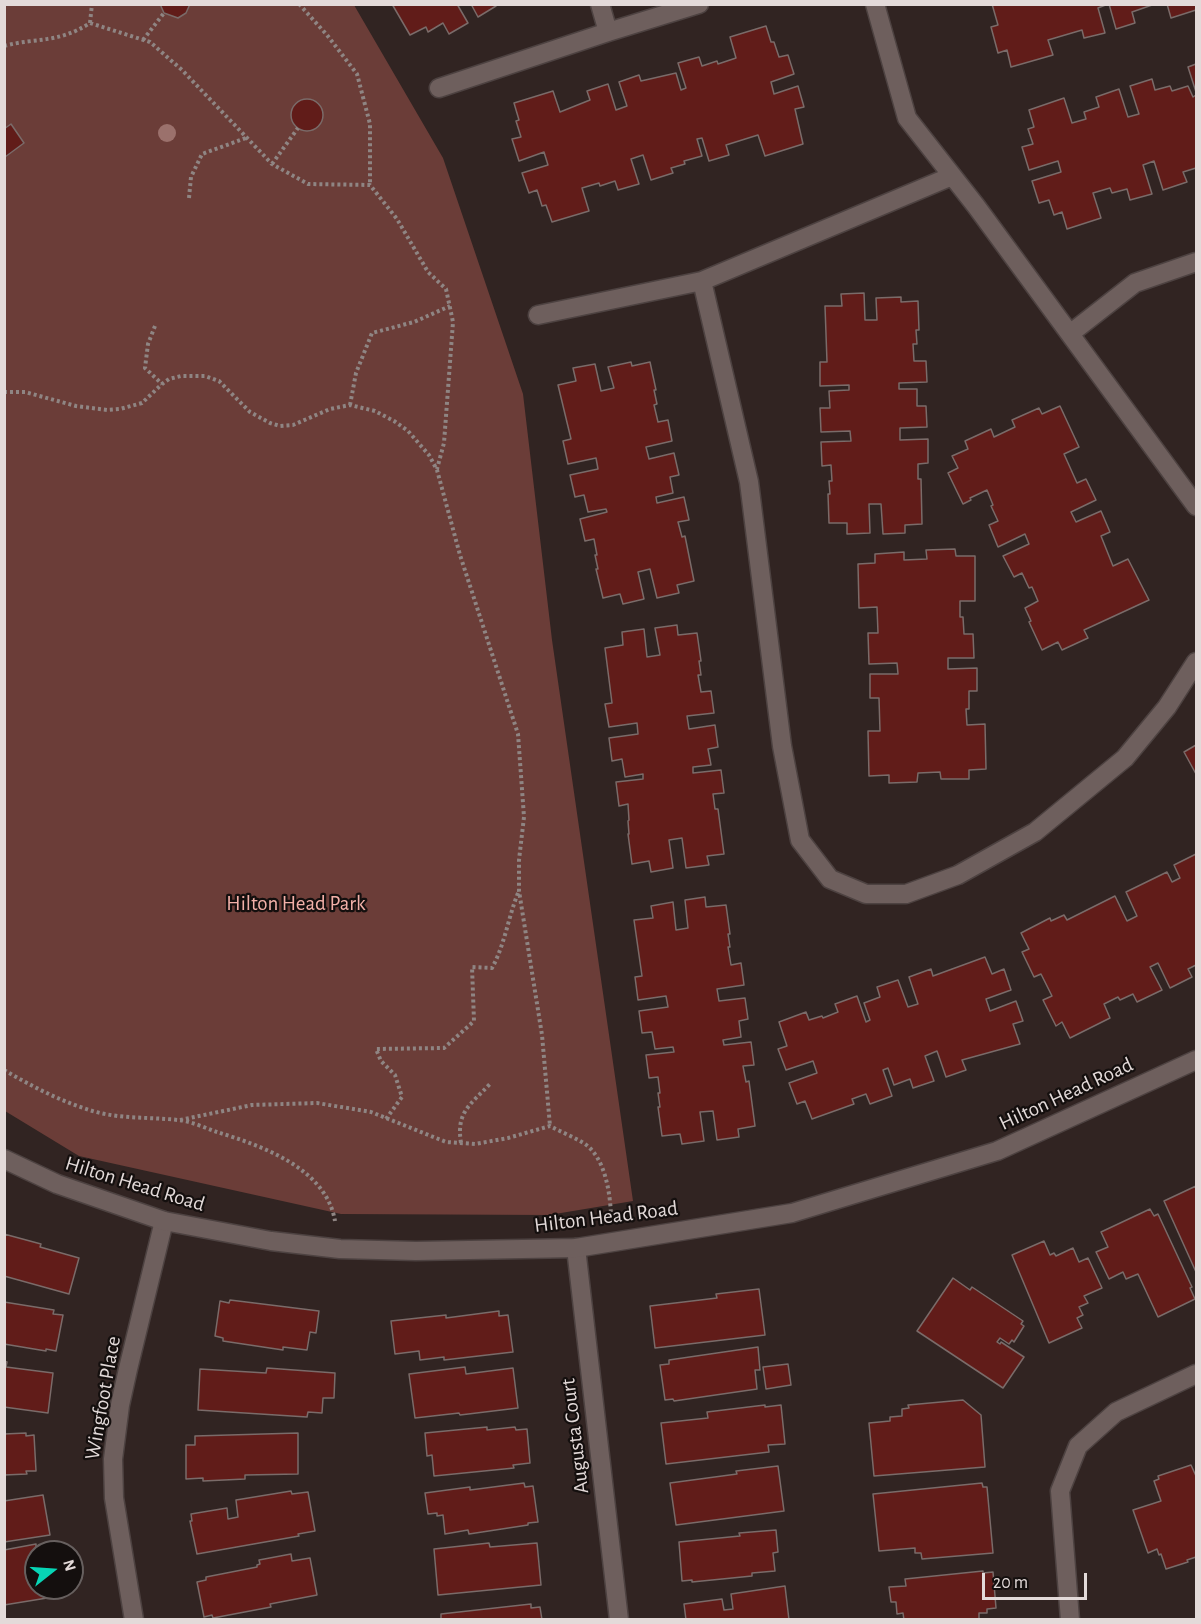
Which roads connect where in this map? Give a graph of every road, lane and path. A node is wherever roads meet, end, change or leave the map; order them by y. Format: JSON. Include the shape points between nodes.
{"nodes":[{"id":1,"x":92,"y":4,"type":"edge"},
{"id":2,"x":298,"y":4,"type":"edge"},
{"id":3,"x":600,"y":4,"type":"edge"},
{"id":4,"x":699,"y":4,"type":"edge"},
{"id":5,"x":874,"y":4,"type":"edge"},
{"id":6,"x":164,"y":13,"type":"dead end"},
{"id":7,"x":90,"y":23,"type":"junction"},
{"id":8,"x":608,"y":32,"type":"junction"},
{"id":9,"x":143,"y":40,"type":"junction"},
{"id":10,"x":4,"y":46,"type":"edge"},
{"id":11,"x":440,"y":88,"type":"dead end"},
{"id":12,"x":298,"y":128,"type":"dead end"},
{"id":13,"x":246,"y":138,"type":"junction"},
{"id":14,"x":272,"y":164,"type":"junction"},
{"id":15,"x":952,"y":176,"type":"junction"},
{"id":16,"x":370,"y":185,"type":"junction"},
{"id":17,"x":189,"y":198,"type":"dead end"},
{"id":18,"x":1197,"y":262,"type":"edge"},
{"id":19,"x":702,"y":281,"type":"junction"},
{"id":20,"x":450,"y":306,"type":"junction"},
{"id":21,"x":538,"y":315,"type":"dead end"},
{"id":22,"x":155,"y":326,"type":"dead end"},
{"id":23,"x":1071,"y":333,"type":"junction"},
{"id":24,"x":162,"y":384,"type":"junction"},
{"id":25,"x":4,"y":392,"type":"edge"},
{"id":26,"x":350,"y":405,"type":"junction"},
{"id":27,"x":437,"y":470,"type":"junction"},
{"id":28,"x":1197,"y":506,"type":"edge"},
{"id":29,"x":1197,"y":662,"type":"edge"},
{"id":30,"x":519,"y":891,"type":"junction"},
{"id":31,"x":1197,"y":1060,"type":"edge"},
{"id":32,"x":4,"y":1070,"type":"edge"},
{"id":33,"x":490,"y":1084,"type":"dead end"},
{"id":34,"x":386,"y":1119,"type":"junction"},
{"id":35,"x":180,"y":1120,"type":"junction"},
{"id":36,"x":550,"y":1126,"type":"junction"},
{"id":37,"x":461,"y":1143,"type":"junction"},
{"id":38,"x":4,"y":1160,"type":"edge"},
{"id":39,"x":164,"y":1221,"type":"junction"},
{"id":40,"x":611,"y":1243,"type":"junction"},
{"id":41,"x":576,"y":1248,"type":"junction"},
{"id":42,"x":340,"y":1249,"type":"junction"},
{"id":43,"x":1197,"y":1374,"type":"edge"},
{"id":44,"x":134,"y":1620,"type":"edge"},
{"id":45,"x":619,"y":1620,"type":"edge"},
{"id":46,"x":1070,"y":1620,"type":"edge"}],
"edges":[{"from":1,"to":7,"type":"path"},
{"from":2,"to":16,"type":"path","via":[[357,74],[370,124]]},
{"from":3,"to":8,"type":"street"},
{"from":4,"to":8,"type":"street"},
{"from":5,"to":15,"type":"street","via":[[907,118]]},
{"from":6,"to":9,"type":"path"},
{"from":7,"to":9,"type":"path"},
{"from":7,"to":10,"type":"path","via":[[62,37]]},
{"from":8,"to":11,"type":"street"},
{"from":9,"to":13,"type":"path","via":[[182,70]]},
{"from":12,"to":14,"type":"path"},
{"from":13,"to":14,"type":"path"},
{"from":13,"to":17,"type":"path","via":[[202,154],[191,177]]},
{"from":14,"to":16,"type":"path","via":[[308,184]]},
{"from":15,"to":19,"type":"street"},
{"from":15,"to":23,"type":"street"},
{"from":16,"to":20,"type":"path","via":[[397,219],[428,272],[446,288]]},
{"from":18,"to":23,"type":"street","via":[[1136,283]]},
{"from":19,"to":21,"type":"street"},
{"from":19,"to":29,"type":"street","via":[[749,482],[782,746],[800,840],[830,879],[866,894],[906,894],[958,875],[1035,832],[1125,758]]},
{"from":20,"to":26,"type":"path","via":[[414,322],[372,333],[356,373]]},
{"from":20,"to":27,"type":"path","via":[[453,322],[444,443]]},
{"from":22,"to":24,"type":"path","via":[[145,368]]},
{"from":23,"to":28,"type":"street"},
{"from":24,"to":25,"type":"path","via":[[142,404],[107,410],[26,392]]},
{"from":24,"to":26,"type":"path","via":[[181,376],[212,378],[250,412],[280,426]]},
{"from":26,"to":27,"type":"path","via":[[375,411],[408,431],[429,454]]},
{"from":27,"to":30,"type":"path","via":[[518,734],[524,817]]},
{"from":30,"to":34,"type":"path","via":[[492,968],[472,967],[474,1020],[444,1048],[376,1049],[381,1061],[395,1075],[402,1097]]},
{"from":30,"to":36,"type":"path","via":[[542,1035]]},
{"from":31,"to":40,"type":"street","name":"Hilton Head Road","via":[[997,1151],[792,1214]]},
{"from":32,"to":35,"type":"path","via":[[64,1101],[96,1112]]},
{"from":33,"to":37,"type":"path","via":[[463,1112],[458,1127]]},
{"from":34,"to":35,"type":"path","via":[[371,1112],[317,1103],[252,1105]]},
{"from":34,"to":37,"type":"path","via":[[446,1142]]},
{"from":35,"to":42,"type":"path","via":[[267,1148],[297,1168],[333,1207]]},
{"from":36,"to":37,"type":"path","via":[[508,1138]]},
{"from":36,"to":40,"type":"path","via":[[587,1145],[604,1170],[610,1197]]},
{"from":38,"to":39,"type":"street","name":"Hilton Head Road","via":[[77,1192]]},
{"from":39,"to":42,"type":"street","name":"Hilton Head Road"},
{"from":39,"to":44,"type":"street","name":"Wingfoot Place","via":[[120,1405],[113,1459],[114,1498]]},
{"from":40,"to":41,"type":"street","name":"Hilton Head Road"},
{"from":41,"to":42,"type":"street","name":"Hilton Head Road"},
{"from":41,"to":45,"type":"street","name":"Augusta Court"},
{"from":43,"to":46,"type":"street","via":[[1116,1412],[1078,1446],[1060,1491]]}]}
